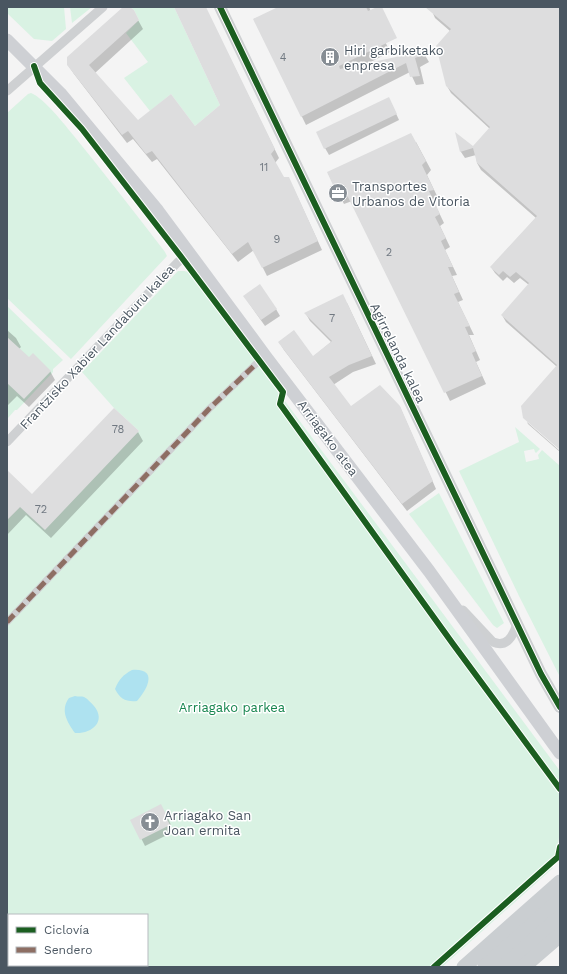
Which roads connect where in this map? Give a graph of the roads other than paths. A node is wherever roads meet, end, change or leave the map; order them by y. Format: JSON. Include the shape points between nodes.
{"nodes":[{"id":1,"x":103,"y":7,"type":"edge"},
{"id":2,"x":220,"y":7,"type":"edge"},
{"id":3,"x":7,"y":40,"type":"edge"},
{"id":4,"x":34,"y":66,"type":"junction"},
{"id":5,"x":7,"y":91,"type":"edge"},
{"id":6,"x":189,"y":253,"type":"junction"},
{"id":7,"x":259,"y":361,"type":"dead end"},
{"id":8,"x":7,"y":442,"type":"edge"},
{"id":9,"x":435,"y":580,"type":"junction"},
{"id":10,"x":7,"y":622,"type":"edge"},
{"id":11,"x":517,"y":624,"type":"junction"},
{"id":12,"x":560,"y":707,"type":"edge"},
{"id":13,"x":560,"y":753,"type":"edge"},
{"id":14,"x":560,"y":882,"type":"edge"},
{"id":15,"x":560,"y":900,"type":"edge"},
{"id":16,"x":560,"y":917,"type":"edge"},
{"id":17,"x":560,"y":935,"type":"edge"},
{"id":18,"x":464,"y":967,"type":"edge"},
{"id":19,"x":485,"y":967,"type":"edge"},
{"id":20,"x":504,"y":967,"type":"edge"},
{"id":21,"x":524,"y":967,"type":"edge"}],
"edges":[{"from":1,"to":4,"type":"street"},
{"from":2,"to":11,"type":"street","name":"Agirrelanda kalea"},
{"from":3,"to":4,"type":"main road","name":"Arriagako atea"},
{"from":4,"to":5,"type":"street"},
{"from":4,"to":6,"type":"main road","name":"Arriagako atea","via":[[65,99],[158,211]]},
{"from":6,"to":8,"type":"street","name":"Frantzisko Xabier Landaburu kalea"},
{"from":6,"to":9,"type":"main road","name":"Arriagako atea"},
{"from":7,"to":10,"type":"street","via":[[209,409]]},
{"from":9,"to":11,"type":"street","via":[[493,642],[506,642],[511,638]]},
{"from":9,"to":13,"type":"main road","name":"Arriagako atea"},
{"from":11,"to":12,"type":"street","name":"Agirrelanda kalea"},
{"from":14,"to":18,"type":"main road"},
{"from":15,"to":19,"type":"main road"},
{"from":16,"to":20,"type":"main road"},
{"from":17,"to":21,"type":"main road"}]}
